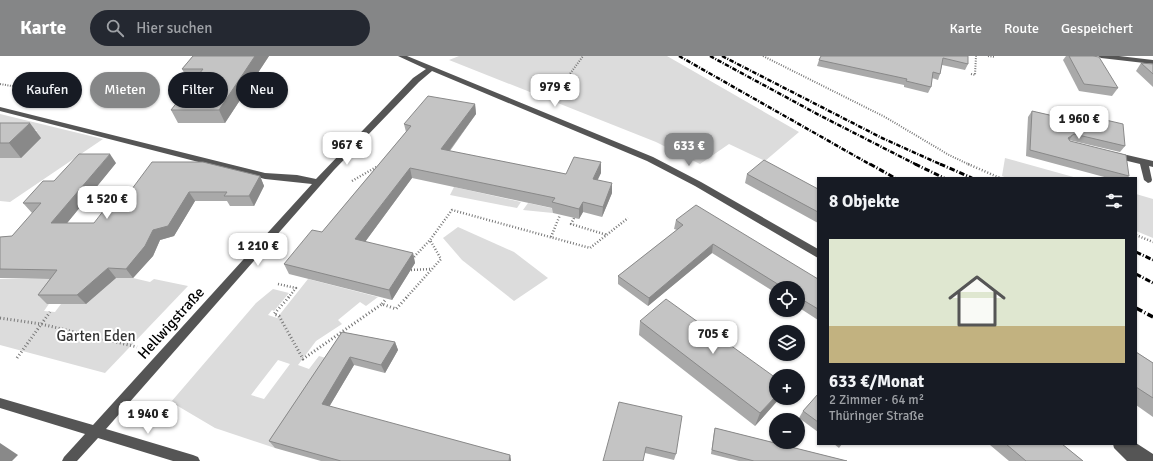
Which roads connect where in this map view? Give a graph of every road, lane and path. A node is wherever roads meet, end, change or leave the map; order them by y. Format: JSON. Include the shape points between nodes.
{"nodes":[{"id":1,"x":401,"y":56,"type":"edge"},
{"id":2,"x":583,"y":56,"type":"edge"},
{"id":3,"x":763,"y":56,"type":"edge"},
{"id":4,"x":976,"y":56,"type":"edge"},
{"id":5,"x":988,"y":56,"type":"edge"},
{"id":6,"x":1101,"y":56,"type":"edge"},
{"id":7,"x":995,"y":57,"type":"dead end"},
{"id":8,"x":1153,"y":62,"type":"edge"},
{"id":9,"x":430,"y":69,"type":"junction"},
{"id":10,"x":971,"y":74,"type":"dead end"},
{"id":11,"x":0,"y":84,"type":"edge"},
{"id":12,"x":12,"y":86,"type":"edge"},
{"id":13,"x":551,"y":100,"type":"dead end"},
{"id":14,"x":0,"y":109,"type":"edge"},
{"id":15,"x":1106,"y":153,"type":"edge"},
{"id":16,"x":1148,"y":163,"type":"edge"},
{"id":17,"x":381,"y":164,"type":"edge"},
{"id":18,"x":998,"y":177,"type":"edge"},
{"id":19,"x":1148,"y":180,"type":"dead end"},
{"id":20,"x":352,"y":181,"type":"dead end"},
{"id":21,"x":319,"y":182,"type":"junction"},
{"id":22,"x":560,"y":215,"type":"edge"},
{"id":23,"x":574,"y":218,"type":"edge"},
{"id":24,"x":628,"y":218,"type":"dead end"},
{"id":25,"x":607,"y":235,"type":"junction"},
{"id":26,"x":1137,"y":235,"type":"edge"},
{"id":27,"x":551,"y":237,"type":"junction"},
{"id":28,"x":430,"y":240,"type":"junction"},
{"id":29,"x":1153,"y":242,"type":"edge"},
{"id":30,"x":817,"y":253,"type":"edge"},
{"id":31,"x":409,"y":262,"type":"edge"},
{"id":32,"x":431,"y":269,"type":"junction"},
{"id":33,"x":411,"y":270,"type":"edge"},
{"id":34,"x":278,"y":284,"type":"dead end"},
{"id":35,"x":386,"y":299,"type":"edge"},
{"id":36,"x":382,"y":304,"type":"junction"},
{"id":37,"x":50,"y":312,"type":"dead end"},
{"id":38,"x":0,"y":318,"type":"edge"},
{"id":39,"x":41,"y":324,"type":"junction"},
{"id":40,"x":137,"y":347,"type":"dead end"},
{"id":41,"x":17,"y":358,"type":"dead end"},
{"id":42,"x":0,"y":403,"type":"edge"},
{"id":43,"x":96,"y":432,"type":"junction"},
{"id":44,"x":1120,"y":445,"type":"edge"},
{"id":45,"x":1129,"y":445,"type":"edge"},
{"id":46,"x":69,"y":461,"type":"edge"},
{"id":47,"x":193,"y":461,"type":"edge"},
{"id":48,"x":1136,"y":461,"type":"edge"},
{"id":49,"x":1153,"y":461,"type":"edge"}],
"edges":[{"from":1,"to":9,"type":"street"},
{"from":2,"to":13,"type":"path"},
{"from":3,"to":18,"type":"path","via":[[885,117],[949,155]]},
{"from":4,"to":10,"type":"path","via":[[975,75]]},
{"from":5,"to":7,"type":"path"},
{"from":6,"to":8,"type":"street"},
{"from":9,"to":21,"type":"street","name":"Hellwigstraße","via":[[360,136]]},
{"from":9,"to":30,"type":"street","via":[[650,159]]},
{"from":11,"to":12,"type":"path"},
{"from":14,"to":21,"type":"street","via":[[265,176]]},
{"from":15,"to":16,"type":"street"},
{"from":16,"to":19,"type":"street"},
{"from":17,"to":20,"type":"path"},
{"from":21,"to":43,"type":"street","name":"Hellwigstraße"},
{"from":22,"to":27,"type":"path"},
{"from":23,"to":25,"type":"path","via":[[571,224]]},
{"from":24,"to":25,"type":"path"},
{"from":25,"to":27,"type":"path","via":[[590,248]]},
{"from":26,"to":29,"type":"path"},
{"from":27,"to":28,"type":"path","via":[[452,210]]},
{"from":28,"to":31,"type":"path"},
{"from":28,"to":32,"type":"path","via":[[441,259]]},
{"from":32,"to":33,"type":"path"},
{"from":32,"to":36,"type":"path","via":[[396,309]]},
{"from":34,"to":36,"type":"path","via":[[296,288],[274,314],[279,316],[302,359]]},
{"from":35,"to":36,"type":"path"},
{"from":37,"to":39,"type":"path"},
{"from":38,"to":39,"type":"path"},
{"from":39,"to":40,"type":"path"},
{"from":39,"to":41,"type":"path"},
{"from":42,"to":43,"type":"street"},
{"from":43,"to":46,"type":"street","name":"Hellwigstraße"},
{"from":43,"to":47,"type":"street"},
{"from":44,"to":48,"type":"street"},
{"from":45,"to":49,"type":"street"}]}
